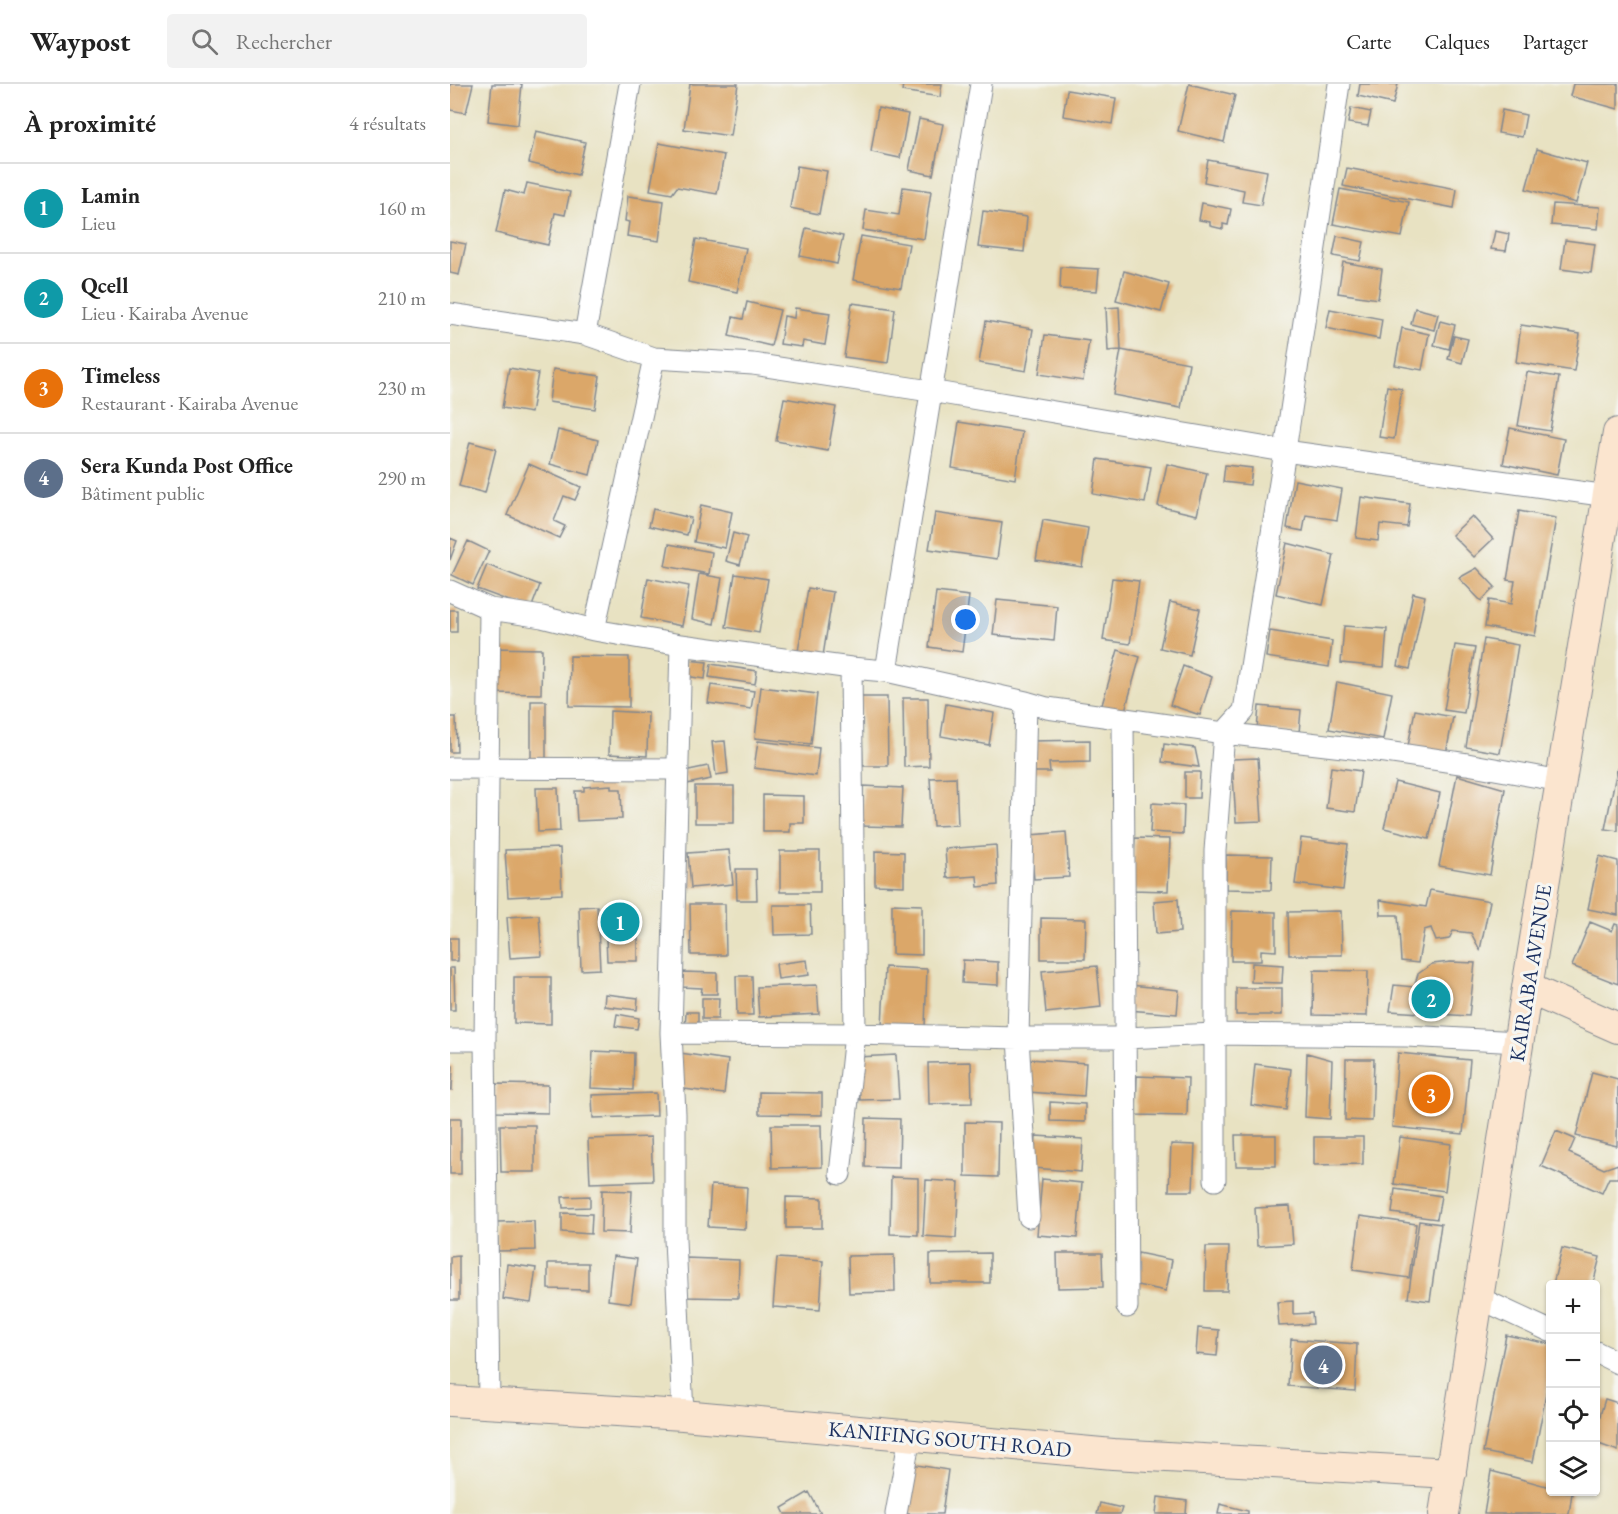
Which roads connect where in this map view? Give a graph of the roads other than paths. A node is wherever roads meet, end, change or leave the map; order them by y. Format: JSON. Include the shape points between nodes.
{"nodes":[{"id":1,"x":630,"y":84,"type":"edge"},
{"id":2,"x":981,"y":84,"type":"edge"},
{"id":3,"x":1339,"y":84,"type":"edge"},
{"id":4,"x":450,"y":314,"type":"edge"},
{"id":5,"x":585,"y":334,"type":"junction"},
{"id":6,"x":654,"y":358,"type":"junction"},
{"id":7,"x":930,"y":391,"type":"junction"},
{"id":8,"x":1618,"y":433,"type":"edge"},
{"id":9,"x":1285,"y":451,"type":"junction"},
{"id":10,"x":1608,"y":496,"type":"junction"},
{"id":11,"x":450,"y":591,"type":"edge"},
{"id":12,"x":490,"y":609,"type":"junction"},
{"id":13,"x":594,"y":630,"type":"junction"},
{"id":14,"x":681,"y":645,"type":"junction"},
{"id":15,"x":851,"y":668,"type":"junction"},
{"id":16,"x":886,"y":671,"type":"junction"},
{"id":17,"x":1026,"y":702,"type":"junction"},
{"id":18,"x":1123,"y":719,"type":"junction"},
{"id":19,"x":1224,"y":733,"type":"junction"},
{"id":20,"x":450,"y":768,"type":"edge"},
{"id":21,"x":489,"y":768,"type":"junction"},
{"id":22,"x":678,"y":769,"type":"junction"},
{"id":23,"x":1561,"y":781,"type":"junction"},
{"id":24,"x":1527,"y":988,"type":"junction"},
{"id":25,"x":1618,"y":1028,"type":"edge"},
{"id":26,"x":671,"y":1033,"type":"junction"},
{"id":27,"x":855,"y":1034,"type":"junction"},
{"id":28,"x":1215,"y":1034,"type":"junction"},
{"id":29,"x":1018,"y":1038,"type":"junction"},
{"id":30,"x":1125,"y":1038,"type":"junction"},
{"id":31,"x":450,"y":1040,"type":"edge"},
{"id":32,"x":485,"y":1040,"type":"junction"},
{"id":33,"x":1520,"y":1042,"type":"junction"},
{"id":34,"x":840,"y":1174,"type":"dead end"},
{"id":35,"x":1215,"y":1180,"type":"dead end"},
{"id":36,"x":1029,"y":1217,"type":"dead end"},
{"id":37,"x":1479,"y":1298,"type":"junction"},
{"id":38,"x":1127,"y":1307,"type":"dead end"},
{"id":39,"x":1546,"y":1329,"type":"edge"},
{"id":40,"x":1600,"y":1354,"type":"edge"},
{"id":41,"x":1618,"y":1363,"type":"edge"},
{"id":42,"x":450,"y":1401,"type":"edge"},
{"id":43,"x":489,"y":1404,"type":"junction"},
{"id":44,"x":683,"y":1415,"type":"junction"},
{"id":45,"x":910,"y":1436,"type":"junction"},
{"id":46,"x":1451,"y":1473,"type":"junction"},
{"id":47,"x":896,"y":1514,"type":"edge"},
{"id":48,"x":1444,"y":1514,"type":"edge"}],
"edges":[{"from":1,"to":5,"type":"street"},
{"from":2,"to":7,"type":"street"},
{"from":3,"to":9,"type":"street"},
{"from":4,"to":5,"type":"street"},
{"from":5,"to":6,"type":"street"},
{"from":6,"to":7,"type":"street","via":[[753,364]]},
{"from":6,"to":13,"type":"street"},
{"from":7,"to":9,"type":"street"},
{"from":7,"to":16,"type":"street"},
{"from":8,"to":10,"type":"street","name":"KAIRABA AVENUE"},
{"from":9,"to":10,"type":"street"},
{"from":9,"to":19,"type":"street","via":[[1244,711]]},
{"from":10,"to":23,"type":"street","name":"KAIRABA AVENUE"},
{"from":11,"to":12,"type":"street"},
{"from":12,"to":13,"type":"street"},
{"from":12,"to":21,"type":"street"},
{"from":13,"to":14,"type":"street"},
{"from":14,"to":15,"type":"street"},
{"from":14,"to":22,"type":"street"},
{"from":15,"to":16,"type":"street"},
{"from":15,"to":27,"type":"street"},
{"from":16,"to":17,"type":"street"},
{"from":17,"to":18,"type":"street"},
{"from":17,"to":29,"type":"street"},
{"from":18,"to":19,"type":"street"},
{"from":18,"to":30,"type":"street"},
{"from":19,"to":23,"type":"street","via":[[1386,752]]},
{"from":19,"to":28,"type":"street","via":[[1215,851]]},
{"from":20,"to":21,"type":"street"},
{"from":21,"to":22,"type":"street"},
{"from":21,"to":32,"type":"street"},
{"from":22,"to":26,"type":"street"},
{"from":23,"to":24,"type":"street","name":"KAIRABA AVENUE"},
{"from":24,"to":25,"type":"street"},
{"from":24,"to":33,"type":"street","name":"KAIRABA AVENUE"},
{"from":26,"to":27,"type":"street"},
{"from":26,"to":44,"type":"street"},
{"from":27,"to":29,"type":"street"},
{"from":27,"to":34,"type":"street"},
{"from":28,"to":30,"type":"street"},
{"from":28,"to":33,"type":"street","via":[[1407,1036]]},
{"from":28,"to":35,"type":"street"},
{"from":29,"to":30,"type":"street"},
{"from":29,"to":36,"type":"street"},
{"from":30,"to":38,"type":"street"},
{"from":31,"to":32,"type":"street"},
{"from":32,"to":43,"type":"street"},
{"from":33,"to":37,"type":"street","name":"KAIRABA AVENUE"},
{"from":37,"to":39,"type":"street"},
{"from":37,"to":46,"type":"street","name":"KAIRABA AVENUE"},
{"from":40,"to":41,"type":"street"},
{"from":42,"to":43,"type":"street","name":"KANIFING SOUTH ROAD"},
{"from":43,"to":44,"type":"street","name":"KANIFING SOUTH ROAD"},
{"from":44,"to":45,"type":"street","name":"KANIFING SOUTH ROAD"},
{"from":45,"to":46,"type":"street","name":"KANIFING SOUTH ROAD","via":[[1113,1454]]},
{"from":45,"to":47,"type":"street"},
{"from":46,"to":48,"type":"street","name":"KAIRABA AVENUE"}]}
